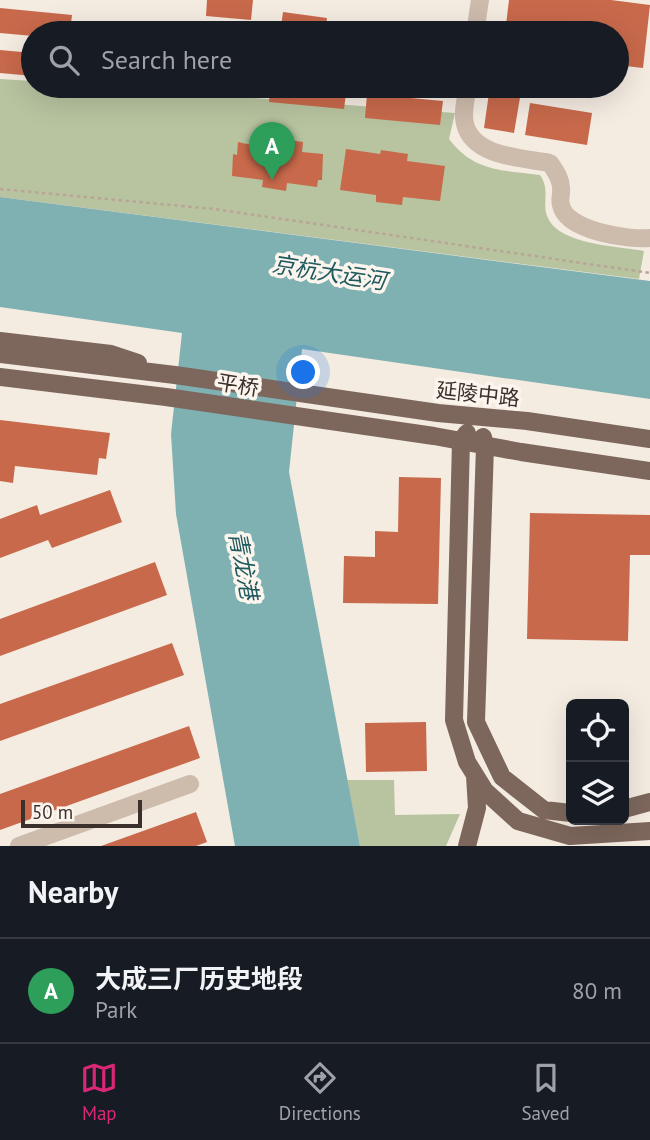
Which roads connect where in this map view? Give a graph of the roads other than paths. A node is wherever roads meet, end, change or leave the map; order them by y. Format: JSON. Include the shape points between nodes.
{"nodes":[{"id":1,"x":480,"y":0,"type":"edge"},
{"id":2,"x":477,"y":21,"type":"edge"},
{"id":3,"x":466,"y":98,"type":"edge"},
{"id":4,"x":650,"y":238,"type":"edge"},
{"id":5,"x":0,"y":341,"type":"edge"},
{"id":6,"x":0,"y":354,"type":"edge"},
{"id":7,"x":175,"y":375,"type":"junction"},
{"id":8,"x":0,"y":377,"type":"edge"},
{"id":9,"x":302,"y":393,"type":"joint"},
{"id":10,"x":478,"y":418,"type":"junction"},
{"id":11,"x":650,"y":439,"type":"edge"},
{"id":12,"x":461,"y":441,"type":"junction"},
{"id":13,"x":485,"y":446,"type":"junction"},
{"id":14,"x":650,"y":471,"type":"edge"},
{"id":15,"x":475,"y":776,"type":"junction"},
{"id":16,"x":190,"y":784,"type":"dead end"},
{"id":17,"x":650,"y":802,"type":"edge"},
{"id":18,"x":629,"y":808,"type":"edge"},
{"id":19,"x":566,"y":812,"type":"edge"},
{"id":20,"x":650,"y":831,"type":"edge"},
{"id":21,"x":572,"y":841,"type":"edge"},
{"id":22,"x":19,"y":846,"type":"edge"},
{"id":23,"x":467,"y":846,"type":"edge"}],
"edges":[{"from":1,"to":2,"type":"street"},
{"from":3,"to":4,"type":"street","via":[[465,126],[476,142],[489,151],[550,163],[562,187],[561,206],[571,220],[590,230]]},
{"from":5,"to":7,"type":"main road","via":[[111,354]]},
{"from":6,"to":7,"type":"main road"},
{"from":7,"to":9,"type":"main road","name":"平桥"},
{"from":8,"to":12,"type":"main road","name":"平桥"},
{"from":9,"to":10,"type":"main road","name":"延陵中路"},
{"from":10,"to":11,"type":"main road","name":"延陵中路"},
{"from":10,"to":12,"type":"main road"},
{"from":10,"to":13,"type":"main road"},
{"from":12,"to":13,"type":"main road"},
{"from":12,"to":15,"type":"main road","via":[[454,720]]},
{"from":13,"to":14,"type":"main road"},
{"from":13,"to":19,"type":"main road","via":[[476,722],[502,777],[544,810]]},
{"from":15,"to":21,"type":"main road","via":[[518,821]]},
{"from":15,"to":23,"type":"main road","via":[[477,808]]},
{"from":16,"to":22,"type":"street"},
{"from":17,"to":18,"type":"main road"},
{"from":20,"to":21,"type":"main road"}]}
